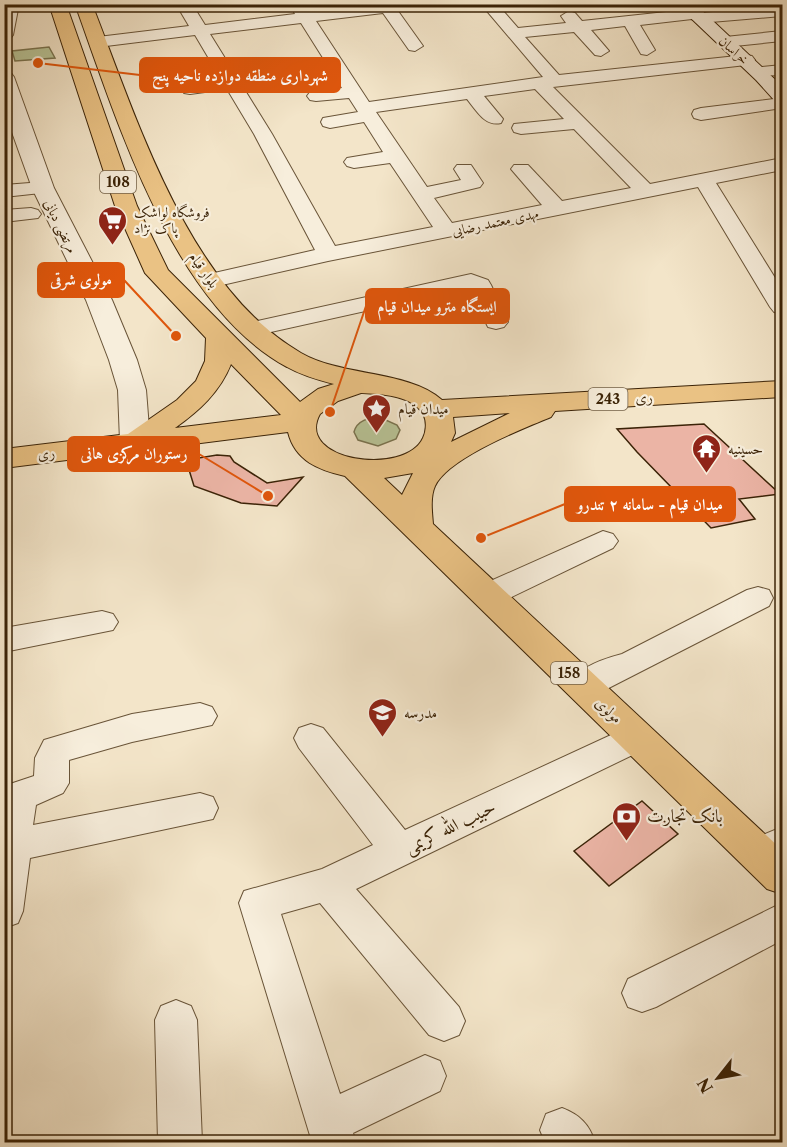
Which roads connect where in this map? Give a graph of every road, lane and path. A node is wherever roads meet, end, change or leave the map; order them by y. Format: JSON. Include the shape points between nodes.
{"nodes":[{"id":1,"x":11,"y":4,"type":"edge"},
{"id":2,"x":57,"y":4,"type":"edge"},
{"id":3,"x":83,"y":4,"type":"edge"},
{"id":4,"x":184,"y":4,"type":"edge"},
{"id":5,"x":419,"y":4,"type":"edge"},
{"id":6,"x":488,"y":4,"type":"edge"},
{"id":7,"x":386,"y":6,"type":"edge"},
{"id":8,"x":783,"y":10,"type":"edge"},
{"id":9,"x":301,"y":12,"type":"edge"},
{"id":10,"x":692,"y":12,"type":"edge"},
{"id":11,"x":573,"y":21,"type":"junction"},
{"id":12,"x":630,"y":21,"type":"junction"},
{"id":13,"x":202,"y":31,"type":"junction"},
{"id":14,"x":515,"y":33,"type":"junction"},
{"id":15,"x":4,"y":35,"type":"edge"},
{"id":16,"x":783,"y":36,"type":"edge"},
{"id":17,"x":98,"y":42,"type":"junction"},
{"id":18,"x":725,"y":42,"type":"junction"},
{"id":19,"x":415,"y":46,"type":"dead end"},
{"id":20,"x":647,"y":50,"type":"dead end"},
{"id":21,"x":602,"y":51,"type":"dead end"},
{"id":22,"x":752,"y":66,"type":"junction"},
{"id":23,"x":783,"y":70,"type":"edge"},
{"id":24,"x":4,"y":78,"type":"edge"},
{"id":25,"x":547,"y":82,"type":"junction"},
{"id":26,"x":231,"y":83,"type":"junction"},
{"id":27,"x":190,"y":89,"type":"dead end"},
{"id":28,"x":460,"y":89,"type":"junction"},
{"id":29,"x":354,"y":92,"type":"junction"},
{"id":30,"x":316,"y":96,"type":"dead end"},
{"id":31,"x":783,"y":97,"type":"edge"},
{"id":32,"x":783,"y":103,"type":"edge"},
{"id":33,"x":367,"y":112,"type":"junction"},
{"id":34,"x":701,"y":114,"type":"dead end"},
{"id":35,"x":10,"y":116,"type":"edge"},
{"id":36,"x":494,"y":120,"type":"dead end"},
{"id":37,"x":330,"y":122,"type":"dead end"},
{"id":38,"x":578,"y":123,"type":"junction"},
{"id":39,"x":521,"y":128,"type":"dead end"},
{"id":40,"x":395,"y":156,"type":"junction"},
{"id":41,"x":354,"y":162,"type":"dead end"},
{"id":42,"x":783,"y":164,"type":"edge"},
{"id":43,"x":464,"y":169,"type":"dead end"},
{"id":44,"x":521,"y":169,"type":"dead end"},
{"id":45,"x":703,"y":179,"type":"junction"},
{"id":46,"x":43,"y":188,"type":"junction"},
{"id":47,"x":4,"y":191,"type":"edge"},
{"id":48,"x":645,"y":191,"type":"junction"},
{"id":49,"x":420,"y":195,"type":"junction"},
{"id":50,"x":556,"y":209,"type":"junction"},
{"id":51,"x":31,"y":214,"type":"dead end"},
{"id":52,"x":4,"y":216,"type":"edge"},
{"id":53,"x":447,"y":232,"type":"junction"},
{"id":54,"x":328,"y":254,"type":"junction"},
{"id":55,"x":209,"y":281,"type":"junction"},
{"id":56,"x":783,"y":308,"type":"edge"},
{"id":57,"x":496,"y":321,"type":"dead end"},
{"id":58,"x":253,"y":329,"type":"junction"},
{"id":59,"x":219,"y":338,"type":"junction"},
{"id":60,"x":382,"y":385,"type":"junction"},
{"id":61,"x":783,"y":389,"type":"edge"},
{"id":62,"x":562,"y":402,"type":"junction"},
{"id":63,"x":434,"y":410,"type":"junction"},
{"id":64,"x":303,"y":420,"type":"junction"},
{"id":65,"x":135,"y":441,"type":"junction"},
{"id":66,"x":4,"y":459,"type":"edge"},
{"id":67,"x":357,"y":470,"type":"junction"},
{"id":68,"x":417,"y":528,"type":"junction"},
{"id":69,"x":603,"y":541,"type":"dead end"},
{"id":70,"x":488,"y":595,"type":"junction"},
{"id":71,"x":758,"y":598,"type":"dead end"},
{"id":72,"x":102,"y":622,"type":"dead end"},
{"id":73,"x":4,"y":640,"type":"edge"},
{"id":74,"x":583,"y":686,"type":"junction"},
{"id":75,"x":200,"y":716,"type":"dead end"},
{"id":76,"x":637,"y":737,"type":"junction"},
{"id":77,"x":311,"y":738,"type":"dead end"},
{"id":78,"x":12,"y":799,"type":"edge"},
{"id":79,"x":200,"y":808,"type":"dead end"},
{"id":80,"x":13,"y":845,"type":"junction"},
{"id":81,"x":400,"y":851,"type":"junction"},
{"id":82,"x":775,"y":857,"type":"edge"},
{"id":83,"x":328,"y":884,"type":"junction"},
{"id":84,"x":4,"y":910,"type":"edge"},
{"id":85,"x":783,"y":921,"type":"edge"},
{"id":86,"x":642,"y":993,"type":"dead end"},
{"id":87,"x":176,"y":1020,"type":"dead end"},
{"id":88,"x":444,"y":1021,"type":"dead end"},
{"id":89,"x":424,"y":1076,"type":"dead end"},
{"id":90,"x":331,"y":1132,"type":"edge"},
{"id":91,"x":180,"y":1143,"type":"edge"}],
"edges":[{"from":1,"to":15,"type":"street"},
{"from":2,"to":59,"type":"main road","number":"108","via":[[126,206],[157,273]]},
{"from":3,"to":17,"type":"main road","name":"بلوار قیام","number":"108"},
{"from":4,"to":13,"type":"street"},
{"from":5,"to":7,"type":"street"},
{"from":6,"to":14,"type":"street"},
{"from":7,"to":9,"type":"street"},
{"from":7,"to":19,"type":"street"},
{"from":8,"to":10,"type":"street"},
{"from":9,"to":13,"type":"street"},
{"from":9,"to":29,"type":"street"},
{"from":10,"to":12,"type":"street"},
{"from":10,"to":18,"type":"street","name":"خراسان"},
{"from":11,"to":12,"type":"street"},
{"from":11,"to":14,"type":"street"},
{"from":11,"to":21,"type":"street"},
{"from":12,"to":20,"type":"street"},
{"from":13,"to":17,"type":"street"},
{"from":13,"to":26,"type":"street"},
{"from":14,"to":25,"type":"street"},
{"from":16,"to":18,"type":"street"},
{"from":17,"to":55,"type":"main road","name":"بلوار قیام","number":"108","via":[[169,216]]},
{"from":18,"to":22,"type":"street","name":"خراسان"},
{"from":22,"to":23,"type":"street"},
{"from":22,"to":25,"type":"street"},
{"from":22,"to":31,"type":"street","name":"خراسان"},
{"from":24,"to":35,"type":"street","name":"مرتضی دیانی"},
{"from":25,"to":28,"type":"street"},
{"from":25,"to":38,"type":"street"},
{"from":26,"to":27,"type":"street"},
{"from":26,"to":54,"type":"street"},
{"from":28,"to":33,"type":"street"},
{"from":28,"to":36,"type":"street"},
{"from":29,"to":30,"type":"street"},
{"from":29,"to":33,"type":"street"},
{"from":32,"to":34,"type":"street"},
{"from":33,"to":37,"type":"street"},
{"from":33,"to":40,"type":"street"},
{"from":35,"to":46,"type":"street","name":"مرتضی دیانی"},
{"from":38,"to":39,"type":"street"},
{"from":38,"to":48,"type":"street"},
{"from":40,"to":41,"type":"street"},
{"from":40,"to":49,"type":"street"},
{"from":42,"to":45,"type":"street","name":"مهدی معتمد رضایی"},
{"from":43,"to":49,"type":"street","via":[[473,183]]},
{"from":44,"to":50,"type":"street"},
{"from":45,"to":48,"type":"street","name":"مهدی معتمد رضایی"},
{"from":45,"to":56,"type":"street"},
{"from":46,"to":47,"type":"street"},
{"from":46,"to":65,"type":"street","name":"مرتضی دیانی","via":[[99,300],[123,360],[132,390]]},
{"from":48,"to":50,"type":"street","name":"مهدی معتمد رضایی"},
{"from":49,"to":53,"type":"street"},
{"from":50,"to":53,"type":"street","name":"مهدی معتمد رضایی"},
{"from":51,"to":52,"type":"street"},
{"from":53,"to":54,"type":"street","name":"مهدی معتمد رضایی"},
{"from":54,"to":55,"type":"street","name":"مهدی معتمد رضایی"},
{"from":55,"to":58,"type":"main road","name":"بلوار قیام","number":"108"},
{"from":57,"to":58,"type":"street","via":[[480,285],[471,281]]},
{"from":58,"to":59,"type":"main road","via":[[239,338]]},
{"from":58,"to":60,"type":"main road","name":"بلوار قیام","number":"108","via":[[288,357],[342,378]]},
{"from":59,"to":64,"type":"main road","number":"108"},
{"from":59,"to":65,"type":"main road","via":[[219,360],[208,385],[179,412]]},
{"from":60,"to":63,"type":"main road","via":[[404,389]]},
{"from":60,"to":64,"type":"main road","via":[[340,389],[309,408]]},
{"from":61,"to":62,"type":"main road","name":"ری","number":"243"},
{"from":62,"to":63,"type":"main road","name":"ری","number":"243"},
{"from":62,"to":68,"type":"main road","via":[[448,456],[421,484]]},
{"from":63,"to":67,"type":"main road","via":[[440,421],[440,433],[423,455],[390,469]]},
{"from":64,"to":65,"type":"main road","name":"ری"},
{"from":64,"to":67,"type":"main road","via":[[302,434],[319,457]]},
{"from":65,"to":66,"type":"main road","name":"ری"},
{"from":67,"to":68,"type":"main road","name":"مولوی","number":"158"},
{"from":68,"to":70,"type":"main road","name":"مولوی","number":"158"},
{"from":69,"to":70,"type":"street"},
{"from":70,"to":74,"type":"main road","name":"مولوی","number":"158"},
{"from":71,"to":74,"type":"street"},
{"from":72,"to":73,"type":"street"},
{"from":74,"to":76,"type":"main road","name":"مولوی","number":"158"},
{"from":75,"to":78,"type":"street","via":[[132,728],[56,750],[51,783]]},
{"from":76,"to":81,"type":"street","name":"حبیب الله کریمی"},
{"from":76,"to":82,"type":"main road","name":"مولوی","number":"158"},
{"from":77,"to":81,"type":"street"},
{"from":78,"to":80,"type":"street"},
{"from":79,"to":80,"type":"street"},
{"from":80,"to":84,"type":"street"},
{"from":81,"to":83,"type":"street","name":"حبیب الله کریمی"},
{"from":83,"to":88,"type":"street"},
{"from":83,"to":90,"type":"street","name":"حبیب الله کریمی","via":[[258,903]]},
{"from":85,"to":86,"type":"street"},
{"from":87,"to":91,"type":"street"},
{"from":89,"to":90,"type":"street"}]}
